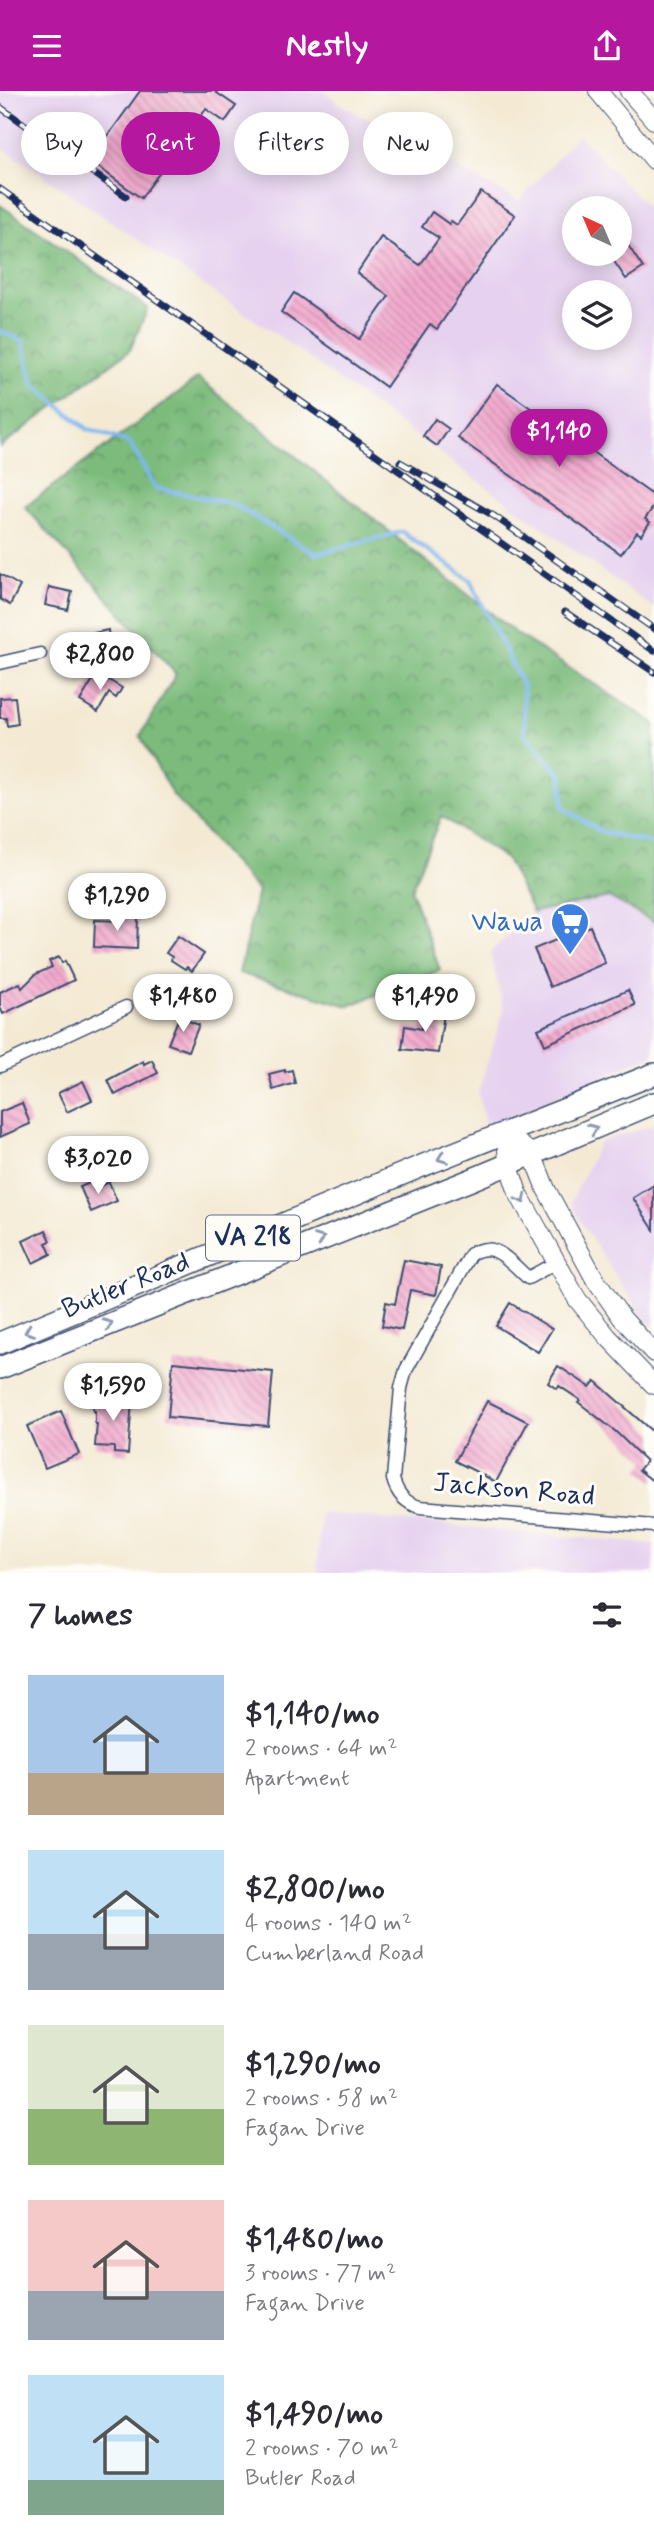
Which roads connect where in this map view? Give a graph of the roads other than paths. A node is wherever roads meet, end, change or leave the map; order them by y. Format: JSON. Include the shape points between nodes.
{"nodes":[{"id":1,"x":598,"y":91,"type":"edge"},
{"id":2,"x":629,"y":91,"type":"edge"},
{"id":3,"x":654,"y":120,"type":"edge"},
{"id":4,"x":654,"y":160,"type":"edge"},
{"id":5,"x":40,"y":654,"type":"dead end"},
{"id":6,"x":0,"y":663,"type":"edge"},
{"id":7,"x":126,"y":1007,"type":"dead end"},
{"id":8,"x":0,"y":1066,"type":"edge"},
{"id":9,"x":654,"y":1074,"type":"edge"},
{"id":10,"x":654,"y":1104,"type":"edge"},
{"id":11,"x":506,"y":1134,"type":"junction"},
{"id":12,"x":532,"y":1154,"type":"junction"},
{"id":13,"x":508,"y":1163,"type":"junction"},
{"id":14,"x":557,"y":1262,"type":"junction"},
{"id":15,"x":622,"y":1318,"type":"junction"},
{"id":16,"x":654,"y":1335,"type":"edge"},
{"id":17,"x":0,"y":1343,"type":"edge"},
{"id":18,"x":654,"y":1353,"type":"edge"},
{"id":19,"x":0,"y":1368,"type":"edge"},
{"id":20,"x":654,"y":1385,"type":"edge"},
{"id":21,"x":654,"y":1526,"type":"edge"}],
"edges":[{"from":1,"to":4,"type":"main road"},
{"from":2,"to":3,"type":"main road"},
{"from":5,"to":6,"type":"street"},
{"from":7,"to":8,"type":"street"},
{"from":9,"to":11,"type":"main road","number":"VA 218"},
{"from":12,"to":10,"type":"main road","number":"VA 218","one_way":true},
{"from":11,"to":12,"type":"main road"},
{"from":11,"to":13,"type":"main road"},
{"from":11,"to":17,"type":"main road","name":"Butler Road","number":"VA 218","one_way":true},
{"from":12,"to":13,"type":"main road","number":"VA 218"},
{"from":12,"to":15,"type":"main road","via":[[583,1258]]},
{"from":13,"to":14,"type":"main road","one_way":true,"via":[[518,1193]]},
{"from":19,"to":13,"type":"main road","name":"Butler Road","number":"VA 218","one_way":true},
{"from":14,"to":20,"type":"main road","via":[[577,1299]]},
{"from":14,"to":21,"type":"street","name":"Jackson Road","via":[[528,1278],[497,1251],[488,1248],[471,1254],[406,1370],[393,1479],[396,1489],[403,1499],[420,1507]]},
{"from":15,"to":16,"type":"main road"},
{"from":15,"to":18,"type":"main road"}]}
